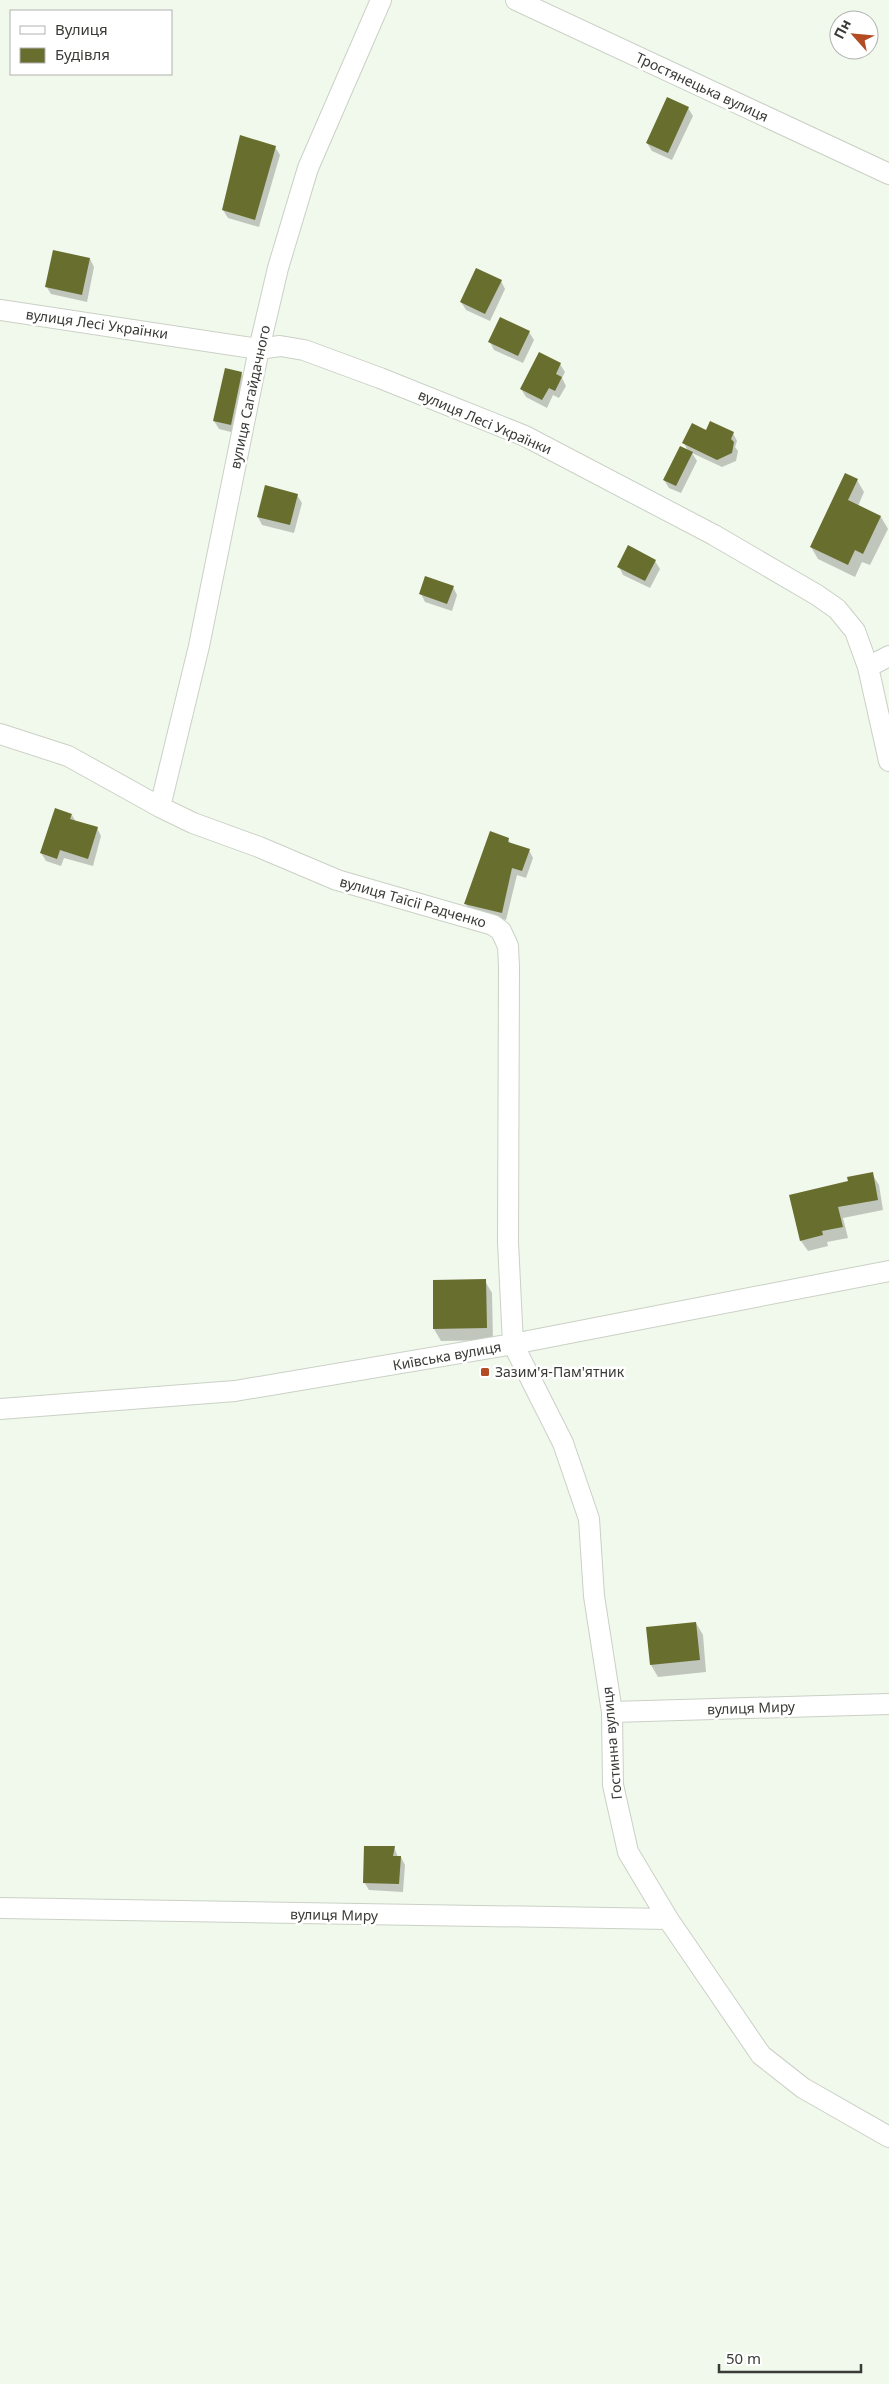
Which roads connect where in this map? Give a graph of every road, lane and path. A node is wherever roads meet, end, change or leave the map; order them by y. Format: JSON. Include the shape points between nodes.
{"nodes":[{"id":1,"x":381,"y":0,"type":"edge"},
{"id":2,"x":516,"y":0,"type":"edge"},
{"id":3,"x":889,"y":174,"type":"edge"},
{"id":4,"x":0,"y":310,"type":"edge"},
{"id":5,"x":259,"y":349,"type":"junction"},
{"id":6,"x":889,"y":656,"type":"edge"},
{"id":7,"x":868,"y":667,"type":"junction"},
{"id":8,"x":0,"y":734,"type":"edge"},
{"id":9,"x":889,"y":761,"type":"edge"},
{"id":10,"x":160,"y":808,"type":"junction"},
{"id":11,"x":889,"y":1271,"type":"edge"},
{"id":12,"x":513,"y":1344,"type":"junction"},
{"id":13,"x":0,"y":1409,"type":"edge"},
{"id":14,"x":889,"y":1704,"type":"edge"},
{"id":15,"x":612,"y":1712,"type":"junction"},
{"id":16,"x":0,"y":1908,"type":"edge"},
{"id":17,"x":668,"y":1919,"type":"junction"},
{"id":18,"x":889,"y":2137,"type":"edge"}],
"edges":[{"from":1,"to":5,"type":"street","name":"вулиця Сагайдачного","via":[[308,168],[278,268]]},
{"from":2,"to":3,"type":"street","name":"Тростянецька вулиця"},
{"from":4,"to":5,"type":"street","name":"вулиця Лесі Українки"},
{"from":5,"to":7,"type":"street","name":"вулиця Лесі Українки","via":[[280,346],[304,350],[525,436],[714,535],[817,595],[837,609],[855,631]]},
{"from":5,"to":10,"type":"street","name":"вулиця Сагайдачного","via":[[199,646]]},
{"from":6,"to":7,"type":"street"},
{"from":7,"to":9,"type":"street","name":"вулиця Лесі Українки"},
{"from":8,"to":10,"type":"street","name":"вулиця Таїсії Радченко","via":[[68,756]]},
{"from":10,"to":12,"type":"street","name":"вулиця Таїсії Радченко","via":[[337,880],[484,921],[502,931],[508,946],[509,967],[508,1242]]},
{"from":11,"to":12,"type":"street","name":"Київська вулиця"},
{"from":12,"to":13,"type":"street","name":"Київська вулиця","via":[[235,1391]]},
{"from":12,"to":15,"type":"street","name":"Гостинна вулиця","via":[[563,1443],[589,1519],[594,1596]]},
{"from":14,"to":15,"type":"street","name":"вулиця Миру"},
{"from":15,"to":17,"type":"street","name":"Гостинна вулиця","via":[[613,1785],[628,1852]]},
{"from":16,"to":17,"type":"street","name":"вулиця Миру"},
{"from":17,"to":18,"type":"street","name":"Гостинна вулиця","via":[[761,2055],[803,2088]]}]}
